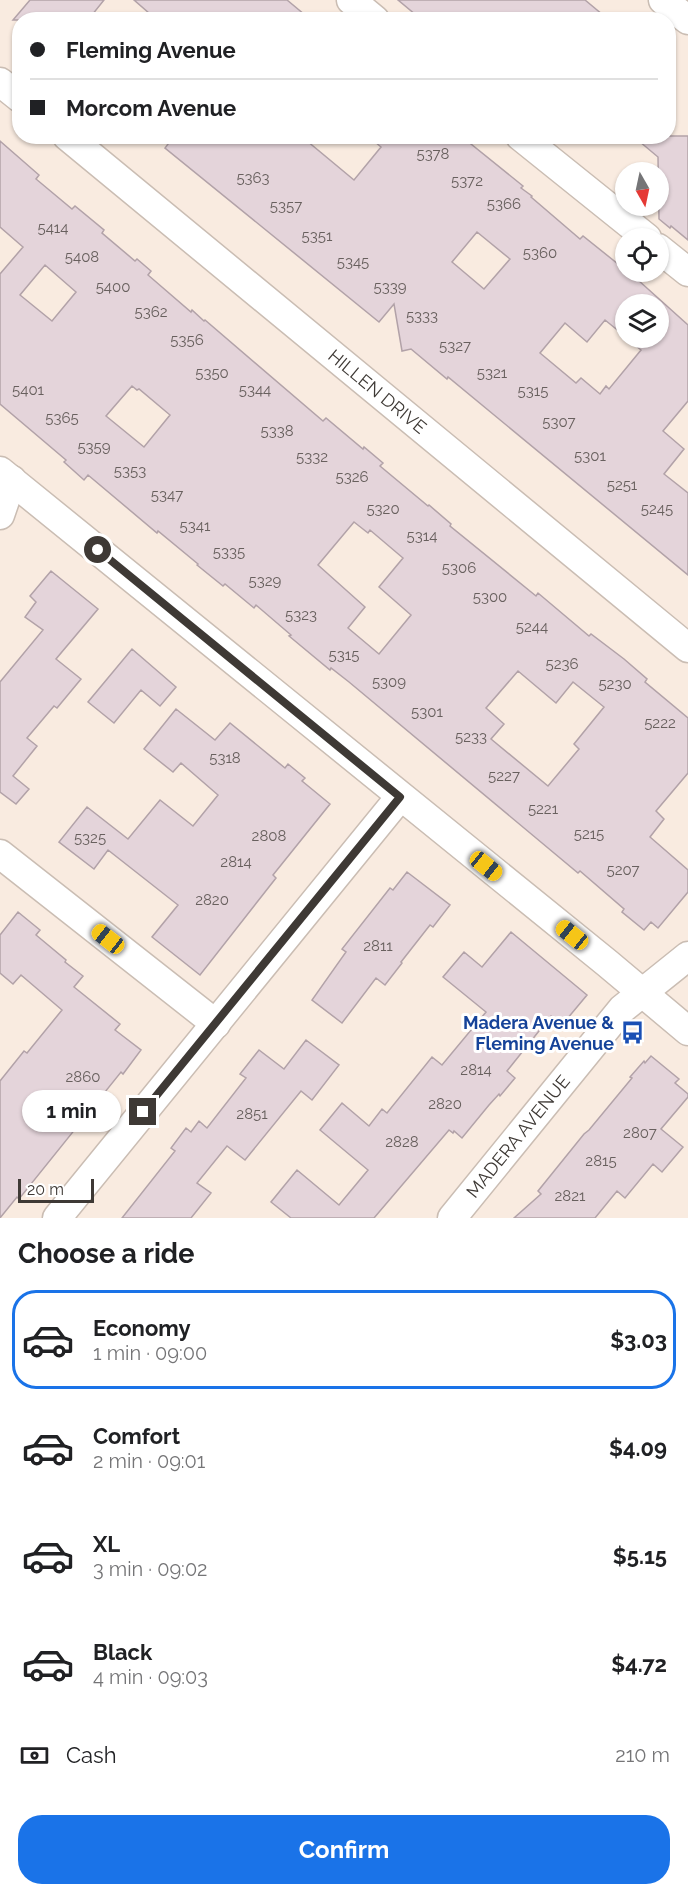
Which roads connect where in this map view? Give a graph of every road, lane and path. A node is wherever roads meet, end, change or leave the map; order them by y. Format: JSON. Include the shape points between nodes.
{"nodes":[{"id":1,"x":351,"y":0,"type":"edge"},
{"id":2,"x":663,"y":0,"type":"edge"},
{"id":3,"x":365,"y":12,"type":"edge"},
{"id":4,"x":688,"y":20,"type":"edge"},
{"id":5,"x":0,"y":82,"type":"edge"},
{"id":6,"x":12,"y":92,"type":"edge"},
{"id":7,"x":77,"y":144,"type":"edge"},
{"id":8,"x":530,"y":144,"type":"edge"},
{"id":9,"x":635,"y":228,"type":"edge"},
{"id":10,"x":669,"y":257,"type":"edge"},
{"id":11,"x":688,"y":272,"type":"edge"},
{"id":12,"x":6,"y":475,"type":"edge"},
{"id":13,"x":0,"y":515,"type":"edge"},
{"id":14,"x":688,"y":648,"type":"edge"},
{"id":15,"x":400,"y":797,"type":"junction"},
{"id":16,"x":0,"y":854,"type":"edge"},
{"id":17,"x":688,"y":956,"type":"edge"},
{"id":18,"x":643,"y":993,"type":"junction"},
{"id":19,"x":216,"y":1024,"type":"junction"},
{"id":20,"x":688,"y":1031,"type":"edge"},
{"id":21,"x":57,"y":1218,"type":"edge"},
{"id":22,"x":452,"y":1218,"type":"edge"}],
"edges":[{"from":1,"to":3,"type":"street"},
{"from":2,"to":4,"type":"street"},
{"from":5,"to":6,"type":"street"},
{"from":7,"to":14,"type":"street","name":"HILLEN DRIVE"},
{"from":8,"to":9,"type":"street"},
{"from":10,"to":11,"type":"street"},
{"from":12,"to":13,"type":"street"},
{"from":12,"to":15,"type":"street"},
{"from":15,"to":18,"type":"street"},
{"from":15,"to":19,"type":"street"},
{"from":16,"to":19,"type":"street"},
{"from":17,"to":18,"type":"street","name":"MADERA AVENUE"},
{"from":18,"to":20,"type":"street"},
{"from":18,"to":22,"type":"street","name":"MADERA AVENUE","via":[[622,1009]]},
{"from":19,"to":21,"type":"street"}]}
